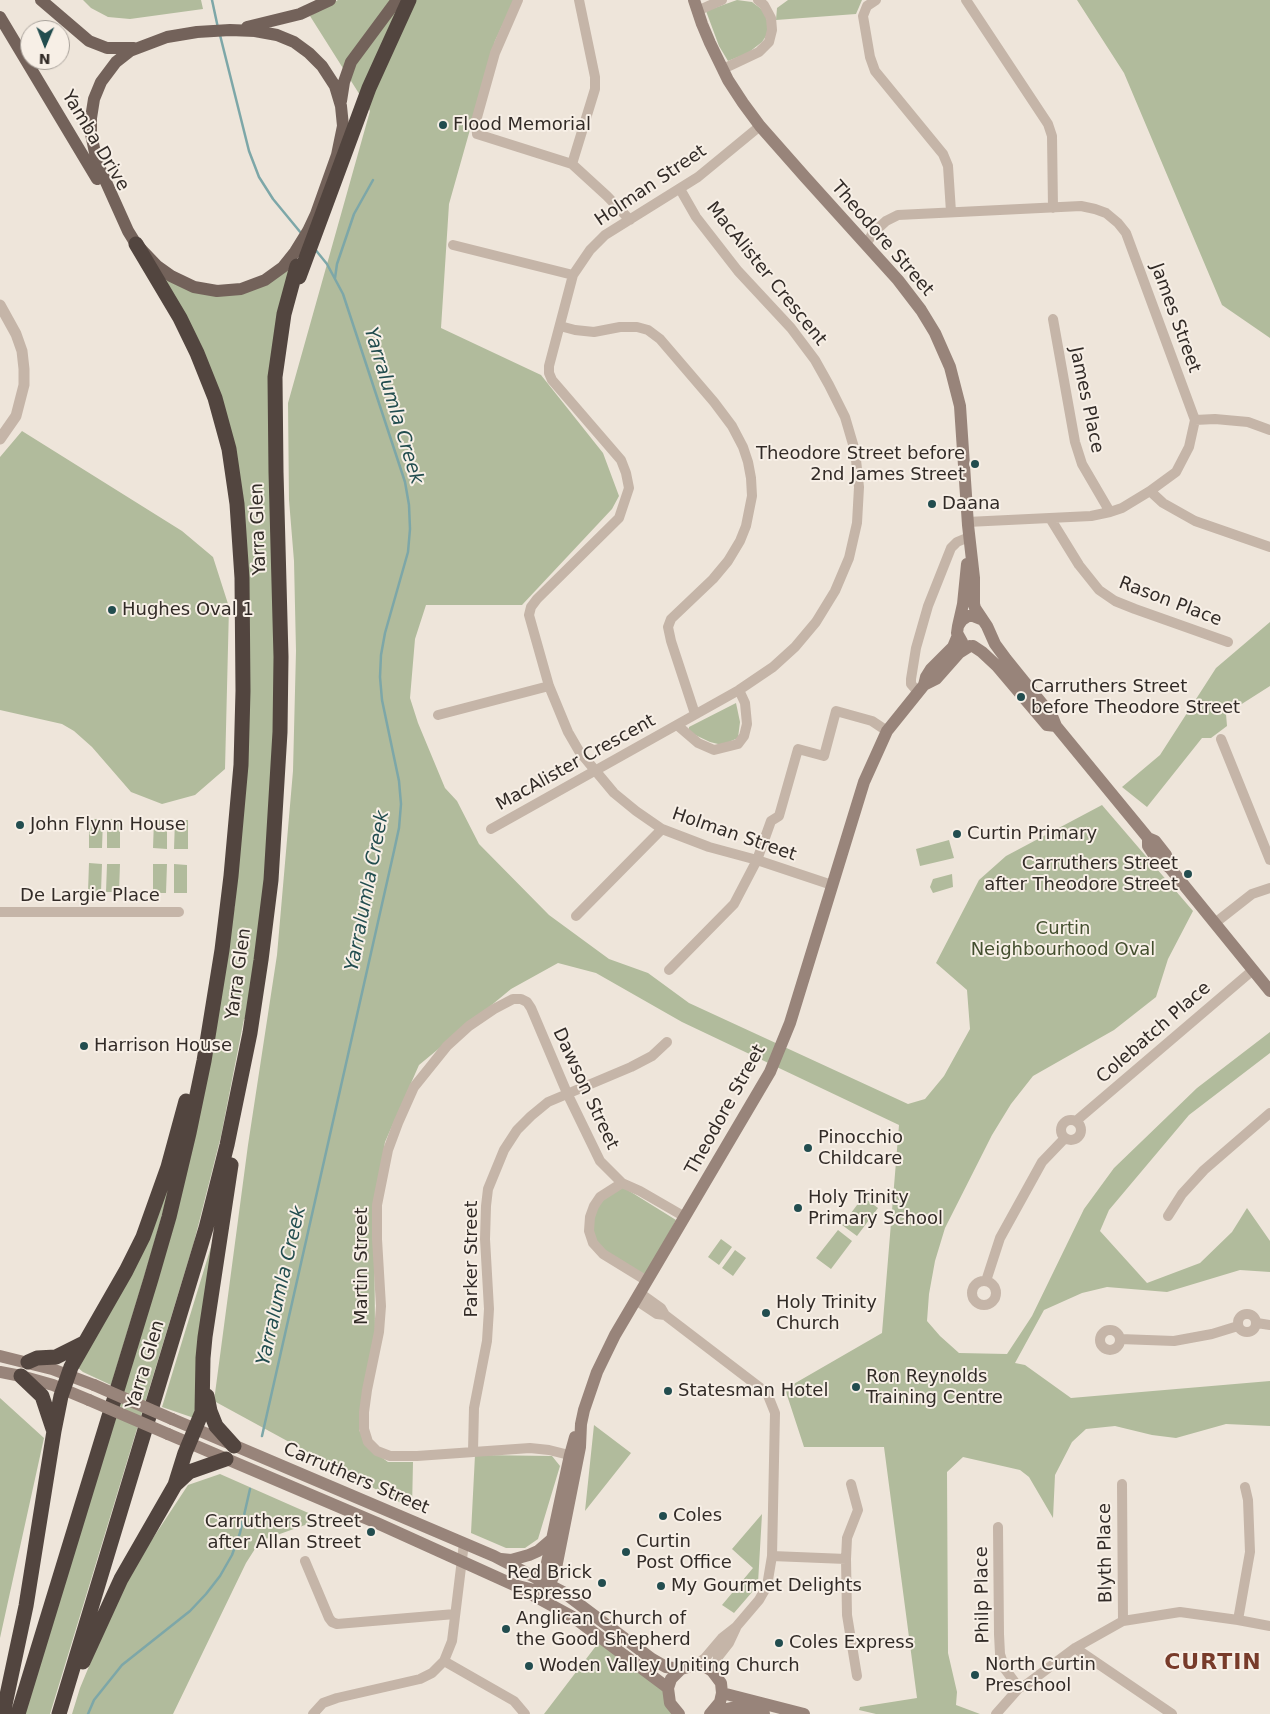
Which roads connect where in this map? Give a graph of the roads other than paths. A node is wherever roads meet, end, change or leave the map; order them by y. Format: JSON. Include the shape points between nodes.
{"nodes":[{"id":1,"x":40,"y":0,"type":"edge"},
{"id":2,"x":330,"y":0,"type":"edge"},
{"id":3,"x":397,"y":0,"type":"edge"},
{"id":4,"x":409,"y":0,"type":"edge"},
{"id":5,"x":518,"y":0,"type":"edge"},
{"id":6,"x":578,"y":0,"type":"edge"},
{"id":7,"x":687,"y":0,"type":"edge"},
{"id":8,"x":722,"y":0,"type":"edge"},
{"id":9,"x":758,"y":0,"type":"edge"},
{"id":10,"x":876,"y":0,"type":"edge"},
{"id":11,"x":966,"y":0,"type":"edge"},
{"id":12,"x":694,"y":8,"type":"edge"},
{"id":13,"x":0,"y":17,"type":"edge"},
{"id":14,"x":246,"y":29,"type":"junction"},
{"id":15,"x":141,"y":46,"type":"junction"},
{"id":16,"x":720,"y":71,"type":"junction"},
{"id":17,"x":341,"y":106,"type":"junction"},
{"id":18,"x":760,"y":126,"type":"junction"},
{"id":19,"x":572,"y":164,"type":"junction"},
{"id":20,"x":680,"y":189,"type":"junction"},
{"id":21,"x":1053,"y":208,"type":"junction"},
{"id":22,"x":951,"y":212,"type":"junction"},
{"id":23,"x":317,"y":217,"type":"junction"},
{"id":24,"x":630,"y":220,"type":"junction"},
{"id":25,"x":132,"y":237,"type":"junction"},
{"id":26,"x":866,"y":244,"type":"junction"},
{"id":27,"x":453,"y":245,"type":"dead end"},
{"id":28,"x":296,"y":265,"type":"junction"},
{"id":29,"x":573,"y":275,"type":"junction"},
{"id":30,"x":0,"y":304,"type":"edge"},
{"id":31,"x":1053,"y":319,"type":"dead end"},
{"id":32,"x":560,"y":326,"type":"junction"},
{"id":33,"x":1195,"y":420,"type":"junction"},
{"id":34,"x":1270,"y":430,"type":"edge"},
{"id":35,"x":0,"y":439,"type":"edge"},
{"id":36,"x":1150,"y":491,"type":"junction"},
{"id":37,"x":1110,"y":512,"type":"junction"},
{"id":38,"x":1050,"y":518,"type":"junction"},
{"id":39,"x":968,"y":522,"type":"junction"},
{"id":40,"x":969,"y":542,"type":"junction"},
{"id":41,"x":1270,"y":547,"type":"edge"},
{"id":42,"x":985,"y":625,"type":"junction"},
{"id":43,"x":958,"y":630,"type":"junction"},
{"id":44,"x":1228,"y":642,"type":"dead end"},
{"id":45,"x":971,"y":646,"type":"junction"},
{"id":46,"x":549,"y":686,"type":"junction"},
{"id":47,"x":921,"y":689,"type":"junction"},
{"id":48,"x":739,"y":690,"type":"junction"},
{"id":49,"x":695,"y":714,"type":"junction"},
{"id":50,"x":438,"y":716,"type":"dead end"},
{"id":51,"x":677,"y":725,"type":"junction"},
{"id":52,"x":1056,"y":726,"type":"junction"},
{"id":53,"x":887,"y":731,"type":"junction"},
{"id":54,"x":1221,"y":740,"type":"dead end"},
{"id":55,"x":241,"y":765,"type":"junction"},
{"id":56,"x":595,"y":771,"type":"junction"},
{"id":57,"x":491,"y":829,"type":"dead end"},
{"id":58,"x":662,"y":829,"type":"junction"},
{"id":59,"x":757,"y":860,"type":"junction"},
{"id":60,"x":1270,"y":860,"type":"edge"},
{"id":61,"x":832,"y":885,"type":"junction"},
{"id":62,"x":1270,"y":888,"type":"edge"},
{"id":63,"x":0,"y":912,"type":"edge"},
{"id":64,"x":179,"y":912,"type":"dead end"},
{"id":65,"x":576,"y":916,"type":"dead end"},
{"id":66,"x":1214,"y":923,"type":"junction"},
{"id":67,"x":668,"y":970,"type":"dead end"},
{"id":68,"x":1253,"y":970,"type":"junction"},
{"id":69,"x":1270,"y":991,"type":"edge"},
{"id":70,"x":527,"y":1002,"type":"joint"},
{"id":71,"x":667,"y":1042,"type":"dead end"},
{"id":72,"x":242,"y":1077,"type":"junction"},
{"id":73,"x":567,"y":1093,"type":"junction"},
{"id":74,"x":1270,"y":1113,"type":"edge"},
{"id":75,"x":622,"y":1184,"type":"junction"},
{"id":76,"x":685,"y":1216,"type":"junction"},
{"id":77,"x":1168,"y":1216,"type":"dead end"},
{"id":78,"x":986,"y":1280,"type":"dead end"},
{"id":79,"x":647,"y":1281,"type":"junction"},
{"id":80,"x":638,"y":1296,"type":"junction"},
{"id":81,"x":1270,"y":1325,"type":"edge"},
{"id":82,"x":1120,"y":1339,"type":"dead end"},
{"id":83,"x":84,"y":1343,"type":"junction"},
{"id":84,"x":0,"y":1356,"type":"edge"},
{"id":85,"x":28,"y":1362,"type":"junction"},
{"id":86,"x":0,"y":1372,"type":"edge"},
{"id":87,"x":21,"y":1376,"type":"junction"},
{"id":88,"x":203,"y":1378,"type":"junction"},
{"id":89,"x":66,"y":1382,"type":"junction"},
{"id":90,"x":54,"y":1431,"type":"junction"},
{"id":91,"x":193,"y":1437,"type":"junction"},
{"id":92,"x":473,"y":1451,"type":"junction"},
{"id":93,"x":230,"y":1452,"type":"junction"},
{"id":94,"x":574,"y":1456,"type":"junction"},
{"id":95,"x":851,"y":1484,"type":"dead end"},
{"id":96,"x":1122,"y":1484,"type":"dead end"},
{"id":97,"x":176,"y":1485,"type":"junction"},
{"id":98,"x":1245,"y":1487,"type":"dead end"},
{"id":99,"x":998,"y":1527,"type":"dead end"},
{"id":100,"x":552,"y":1540,"type":"junction"},
{"id":101,"x":464,"y":1543,"type":"junction"},
{"id":102,"x":494,"y":1556,"type":"junction"},
{"id":103,"x":772,"y":1556,"type":"junction"},
{"id":104,"x":846,"y":1559,"type":"junction"},
{"id":105,"x":462,"y":1560,"type":"junction"},
{"id":106,"x":306,"y":1561,"type":"dead end"},
{"id":107,"x":514,"y":1585,"type":"junction"},
{"id":108,"x":548,"y":1585,"type":"junction"},
{"id":109,"x":455,"y":1614,"type":"junction"},
{"id":110,"x":573,"y":1617,"type":"junction"},
{"id":111,"x":1238,"y":1620,"type":"junction"},
{"id":112,"x":1123,"y":1621,"type":"junction"},
{"id":113,"x":1270,"y":1626,"type":"edge"},
{"id":114,"x":736,"y":1627,"type":"junction"},
{"id":115,"x":1075,"y":1648,"type":"junction"},
{"id":116,"x":444,"y":1661,"type":"junction"},
{"id":117,"x":695,"y":1665,"type":"junction"},
{"id":118,"x":681,"y":1669,"type":"junction"},
{"id":119,"x":716,"y":1675,"type":"junction"},
{"id":120,"x":857,"y":1676,"type":"dead end"},
{"id":121,"x":668,"y":1688,"type":"junction"},
{"id":122,"x":1019,"y":1688,"type":"junction"},
{"id":123,"x":722,"y":1693,"type":"junction"},
{"id":124,"x":676,"y":1713,"type":"edge"},
{"id":125,"x":712,"y":1713,"type":"edge"},
{"id":126,"x":3,"y":1714,"type":"edge"},
{"id":127,"x":18,"y":1714,"type":"edge"},
{"id":128,"x":60,"y":1714,"type":"edge"},
{"id":129,"x":313,"y":1714,"type":"edge"},
{"id":130,"x":525,"y":1714,"type":"edge"},
{"id":131,"x":764,"y":1714,"type":"edge"},
{"id":132,"x":804,"y":1714,"type":"edge"},
{"id":133,"x":996,"y":1714,"type":"edge"},
{"id":134,"x":1172,"y":1714,"type":"edge"}],
"edges":[{"from":1,"to":15,"type":"main road","via":[[95,44],[119,49]]},
{"from":2,"to":14,"type":"main road","via":[[300,14]]},
{"from":3,"to":17,"type":"main road","via":[[351,62],[342,90]]},
{"from":4,"to":23,"type":"highway","name":"Yarra Glen"},
{"from":5,"to":19,"type":"street","via":[[495,53],[476,120],[477,134]]},
{"from":6,"to":19,"type":"street","via":[[595,89]]},
{"from":7,"to":12,"type":"main road","name":"Theodore Street"},
{"from":8,"to":12,"type":"street"},
{"from":9,"to":16,"type":"street","via":[[771,18],[769,42],[759,52]]},
{"from":10,"to":22,"type":"street","via":[[867,6],[864,16],[870,57],[875,71],[943,154],[948,166]]},
{"from":11,"to":21,"type":"street","via":[[1048,124],[1052,136]]},
{"from":12,"to":16,"type":"main road","name":"Theodore Street","via":[[706,45]]},
{"from":13,"to":25,"type":"main road","name":"Yamba Drive"},
{"from":14,"to":15,"type":"main road","via":[[197,32]]},
{"from":14,"to":17,"type":"main road","via":[[286,39],[309,52],[331,79]]},
{"from":15,"to":25,"type":"main road","via":[[125,54],[106,74],[94,99],[91,118],[97,162]]},
{"from":16,"to":18,"type":"main road","name":"Theodore Street"},
{"from":17,"to":23,"type":"main road","via":[[340,147]]},
{"from":18,"to":20,"type":"street","name":"Holman Street"},
{"from":18,"to":26,"type":"main road","name":"Theodore Street"},
{"from":19,"to":24,"type":"street"},
{"from":20,"to":24,"type":"street","name":"Holman Street"},
{"from":20,"to":48,"type":"street","name":"MacAlister Crescent","via":[[702,225],[738,271],[791,328],[815,360],[845,417],[854,451],[857,523],[849,558],[835,591],[816,622],[795,647]]},
{"from":21,"to":22,"type":"street","name":"James Street"},
{"from":21,"to":33,"type":"street","name":"James Street","via":[[1095,208],[1106,213],[1126,233]]},
{"from":22,"to":26,"type":"street","name":"James Street","via":[[898,215],[886,221]]},
{"from":23,"to":28,"type":"highway","name":"Yarra Glen"},
{"from":24,"to":29,"type":"street","name":"Holman Street","via":[[605,235]]},
{"from":25,"to":28,"type":"main road","via":[[157,266],[171,276],[194,287],[217,291],[241,290]]},
{"from":25,"to":55,"type":"highway","name":"Yarra Glen","via":[[197,353],[215,398],[229,449],[237,504],[242,587],[244,691]]},
{"from":26,"to":39,"type":"main road","name":"Theodore Street","via":[[921,310],[950,367],[961,414]]},
{"from":27,"to":29,"type":"street"},
{"from":28,"to":72,"type":"highway","name":"Yarra Glen","via":[[276,360],[274,402],[281,658],[279,769],[266,921]]},
{"from":29,"to":32,"type":"street","name":"Holman Street"},
{"from":30,"to":35,"type":"street","via":[[22,351],[24,385],[16,416]]},
{"from":31,"to":37,"type":"street","name":"James Place","via":[[1075,442],[1082,464]]},
{"from":32,"to":46,"type":"street","name":"Holman Street","via":[[549,366],[552,380],[620,460],[628,488],[619,518],[531,607],[529,614]]},
{"from":32,"to":49,"type":"street","via":[[594,332],[637,326],[648,330],[660,339],[714,402],[743,447],[752,496],[740,541],[728,561],[671,619],[668,628]]},
{"from":33,"to":34,"type":"street","via":[[1248,422]]},
{"from":33,"to":36,"type":"street","via":[[1189,447],[1176,472]]},
{"from":36,"to":37,"type":"street"},
{"from":36,"to":41,"type":"street","via":[[1163,503],[1195,520]]},
{"from":37,"to":38,"type":"street"},
{"from":38,"to":39,"type":"street"},
{"from":38,"to":44,"type":"street","name":"Rason Place","via":[[1079,566],[1099,590],[1114,601]]},
{"from":39,"to":40,"type":"main road","name":"Theodore Street"},
{"from":40,"to":42,"type":"main road","name":"Theodore Street","via":[[974,604]]},
{"from":40,"to":43,"type":"main road","name":"Theodore Street"},
{"from":40,"to":47,"type":"street","via":[[957,542],[952,548],[928,606],[911,679],[911,684]]},
{"from":42,"to":43,"type":"main road","via":[[975,616],[968,616],[962,620]]},
{"from":42,"to":45,"type":"main road","via":[[987,636],[984,642]]},
{"from":42,"to":52,"type":"main road","via":[[997,647],[1052,716]]},
{"from":43,"to":45,"type":"main road","via":[[962,642]]},
{"from":43,"to":47,"type":"main road","name":"Theodore Street","via":[[953,647],[931,670]]},
{"from":45,"to":47,"type":"main road","name":"Theodore Street"},
{"from":45,"to":52,"type":"main road","via":[[997,666],[1048,725]]},
{"from":46,"to":50,"type":"street"},
{"from":46,"to":56,"type":"street","name":"Holman Street","via":[[568,732]]},
{"from":47,"to":53,"type":"main road","name":"Theodore Street"},
{"from":48,"to":49,"type":"street","name":"MacAlister Crescent"},
{"from":48,"to":51,"type":"street","name":"MacAlister Crescent","via":[[745,703],[747,724],[738,744],[714,750],[698,743]]},
{"from":49,"to":51,"type":"street","name":"MacAlister Crescent"},
{"from":51,"to":56,"type":"street","name":"MacAlister Crescent"},
{"from":52,"to":66,"type":"main road","via":[[1148,838],[1148,846],[1158,860],[1170,868]]},
{"from":53,"to":59,"type":"street","via":[[872,721],[836,711],[824,756],[798,749],[779,816],[771,821]]},
{"from":53,"to":61,"type":"main road","name":"Theodore Street","via":[[864,782]]},
{"from":54,"to":60,"type":"street"},
{"from":55,"to":83,"type":"highway","via":[[210,986],[178,1132],[163,1185],[143,1237]]},
{"from":55,"to":127,"type":"highway","name":"Yarra Glen","via":[[222,950],[189,1133],[151,1279]]},
{"from":56,"to":57,"type":"street","name":"MacAlister Crescent"},
{"from":56,"to":58,"type":"street","name":"Holman Street","via":[[614,793]]},
{"from":58,"to":59,"type":"street","name":"Holman Street"},
{"from":58,"to":65,"type":"street"},
{"from":59,"to":61,"type":"street","name":"Holman Street"},
{"from":59,"to":67,"type":"street","via":[[734,904]]},
{"from":61,"to":76,"type":"main road","name":"Theodore Street","via":[[777,1058]]},
{"from":62,"to":66,"type":"street","via":[[1252,894]]},
{"from":63,"to":64,"type":"street","name":"De Largie Place"},
{"from":66,"to":68,"type":"main road"},
{"from":68,"to":69,"type":"main road"},
{"from":68,"to":78,"type":"street","name":"Colebatch Place","via":[[1076,1121],[1080,1134],[1072,1140],[1065,1138],[1042,1162],[1000,1238]]},
{"from":70,"to":73,"type":"street","name":"Dawson Street"},
{"from":70,"to":92,"type":"street","name":"Martin Street","via":[[513,999],[469,1026],[447,1046],[414,1087],[388,1150],[377,1205],[381,1306],[379,1332],[366,1390],[364,1429],[368,1442],[377,1451],[390,1456]]},
{"from":71,"to":73,"type":"street","name":"Parker Street","via":[[652,1056],[631,1067]]},
{"from":72,"to":88,"type":"highway","via":[[205,1337]]},
{"from":72,"to":128,"type":"highway","name":"Yarra Glen","via":[[206,1228]]},
{"from":73,"to":75,"type":"street","name":"Dawson Street","via":[[600,1161]]},
{"from":73,"to":92,"type":"street","name":"Parker Street","via":[[548,1102],[517,1130],[504,1150],[488,1189],[485,1239],[488,1341],[474,1408]]},
{"from":74,"to":77,"type":"street","via":[[1204,1170],[1182,1194]]},
{"from":75,"to":76,"type":"street","name":"Dawson Street"},
{"from":75,"to":79,"type":"street","via":[[600,1197],[590,1217],[589,1231],[593,1244],[603,1254]]},
{"from":76,"to":79,"type":"main road","name":"Theodore Street"},
{"from":79,"to":80,"type":"main road","name":"Theodore Street"},
{"from":80,"to":94,"type":"main road","name":"Theodore Street","via":[[614,1335],[597,1372],[584,1410]]},
{"from":80,"to":103,"type":"street","via":[[661,1308],[665,1316],[767,1393],[775,1413],[776,1432]]},
{"from":81,"to":82,"type":"street","via":[[1257,1323],[1254,1317],[1245,1314],[1239,1319],[1238,1326],[1212,1334],[1174,1341]]},
{"from":83,"to":85,"type":"highway","via":[[56,1357]]},
{"from":83,"to":89,"type":"highway"},
{"from":84,"to":85,"type":"main road","name":"Carruthers Street"},
{"from":85,"to":89,"type":"main road","name":"Carruthers Street","via":[[52,1369]]},
{"from":86,"to":87,"type":"main road","name":"Carruthers Street"},
{"from":87,"to":89,"type":"main road","name":"Carruthers Street"},
{"from":87,"to":90,"type":"highway","via":[[42,1396]]},
{"from":88,"to":91,"type":"highway","via":[[202,1412]]},
{"from":88,"to":93,"type":"highway","via":[[210,1411]]},
{"from":89,"to":90,"type":"highway"},
{"from":89,"to":91,"type":"main road","name":"Carruthers Street","bridge":true,"via":[[89,1400],[168,1434]]},
{"from":89,"to":91,"type":"main road","name":"Carruthers Street","bridge":true,"via":[[94,1385],[172,1419]]},
{"from":90,"to":126,"type":"highway","via":[[30,1582]]},
{"from":91,"to":93,"type":"main road","name":"Carruthers Street"},
{"from":91,"to":97,"type":"highway"},
{"from":92,"to":94,"type":"street","name":"Martin Street","via":[[530,1448]]},
{"from":93,"to":97,"type":"highway","via":[[189,1472]]},
{"from":93,"to":101,"type":"main road","name":"Carruthers Street"},
{"from":93,"to":105,"type":"main road","name":"Carruthers Street"},
{"from":94,"to":100,"type":"main road","name":"Theodore Street"},
{"from":94,"to":108,"type":"main road","name":"Theodore Street","via":[[555,1573]]},
{"from":95,"to":104,"type":"street","via":[[858,1510],[847,1538]]},
{"from":96,"to":112,"type":"street","name":"Blyth Place"},
{"from":97,"to":128,"type":"highway","via":[[121,1578]]},
{"from":98,"to":111,"type":"street","via":[[1250,1552]]},
{"from":99,"to":122,"type":"street","name":"Philp Place","via":[[1000,1654],[1005,1669]]},
{"from":100,"to":102,"type":"main road","via":[[521,1558],[502,1560]]},
{"from":100,"to":108,"type":"main road","name":"Theodore Street","via":[[545,1572]]},
{"from":101,"to":102,"type":"main road","name":"Carruthers Street"},
{"from":101,"to":105,"type":"street"},
{"from":102,"to":108,"type":"main road","name":"Carruthers Street"},
{"from":103,"to":104,"type":"street"},
{"from":103,"to":114,"type":"street","via":[[764,1593]]},
{"from":104,"to":120,"type":"street","via":[[847,1615]]},
{"from":105,"to":107,"type":"main road","name":"Carruthers Street"},
{"from":105,"to":109,"type":"street"},
{"from":106,"to":109,"type":"street","via":[[329,1618],[337,1624]]},
{"from":107,"to":108,"type":"main road","via":[[534,1590]]},
{"from":107,"to":110,"type":"main road","name":"Carruthers Street"},
{"from":108,"to":110,"type":"main road"},
{"from":108,"to":118,"type":"main road","name":"Carruthers Street","via":[[563,1592],[652,1659],[666,1667]]},
{"from":109,"to":116,"type":"street","via":[[452,1641]]},
{"from":110,"to":121,"type":"main road","name":"Carruthers Street"},
{"from":111,"to":112,"type":"street","via":[[1180,1612]]},
{"from":111,"to":113,"type":"street"},
{"from":112,"to":115,"type":"street"},
{"from":114,"to":117,"type":"street"},
{"from":114,"to":119,"type":"street","via":[[718,1657]]},
{"from":115,"to":122,"type":"street"},
{"from":115,"to":134,"type":"street"},
{"from":116,"to":129,"type":"street","via":[[420,1680],[337,1698],[324,1703]]},
{"from":116,"to":130,"type":"street","via":[[514,1701]]},
{"from":117,"to":118,"type":"main road"},
{"from":117,"to":119,"type":"main road","via":[[704,1666]]},
{"from":118,"to":121,"type":"main road","via":[[671,1679]]},
{"from":119,"to":123,"type":"main road"},
{"from":121,"to":124,"type":"main road","via":[[670,1703]]},
{"from":122,"to":133,"type":"street"},
{"from":123,"to":125,"type":"main road"},
{"from":123,"to":132,"type":"main road"},
{"from":125,"to":131,"type":"main road","via":[[742,1708]]}]}
